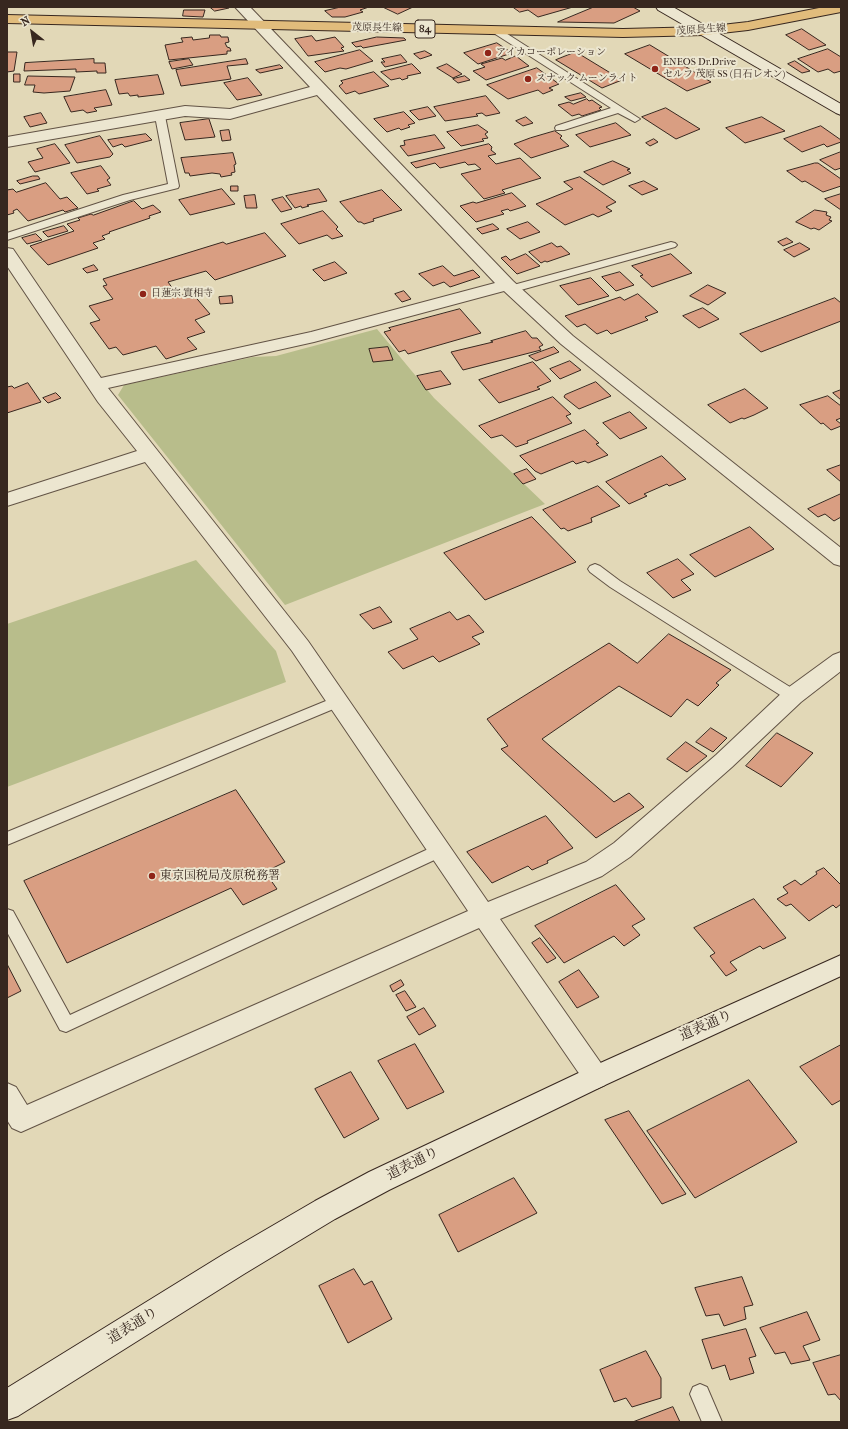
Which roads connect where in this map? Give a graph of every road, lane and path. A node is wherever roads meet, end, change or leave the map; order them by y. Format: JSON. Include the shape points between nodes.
{"nodes":[{"id":1,"x":242,"y":7,"type":"edge"},
{"id":2,"x":663,"y":7,"type":"edge"},
{"id":3,"x":841,"y":8,"type":"edge"},
{"id":4,"x":7,"y":19,"type":"edge"},
{"id":5,"x":260,"y":26,"type":"junction"},
{"id":6,"x":495,"y":30,"type":"junction"},
{"id":7,"x":704,"y":31,"type":"junction"},
{"id":8,"x":321,"y":89,"type":"junction"},
{"id":9,"x":619,"y":109,"type":"junction"},
{"id":10,"x":841,"y":110,"type":"edge"},
{"id":11,"x":160,"y":116,"type":"junction"},
{"id":12,"x":635,"y":119,"type":"dead end"},
{"id":13,"x":560,"y":128,"type":"dead end"},
{"id":14,"x":7,"y":142,"type":"edge"},
{"id":15,"x":7,"y":237,"type":"edge"},
{"id":16,"x":671,"y":245,"type":"dead end"},
{"id":17,"x":7,"y":253,"type":"edge"},
{"id":18,"x":509,"y":287,"type":"junction"},
{"id":19,"x":96,"y":385,"type":"junction"},
{"id":20,"x":148,"y":454,"type":"junction"},
{"id":21,"x":7,"y":500,"type":"edge"},
{"id":22,"x":841,"y":559,"type":"edge"},
{"id":23,"x":595,"y":569,"type":"dead end"},
{"id":24,"x":841,"y":660,"type":"edge"},
{"id":25,"x":794,"y":696,"type":"junction"},
{"id":26,"x":338,"y":701,"type":"junction"},
{"id":27,"x":7,"y":839,"type":"edge"},
{"id":28,"x":439,"y":850,"type":"junction"},
{"id":29,"x":483,"y":915,"type":"junction"},
{"id":30,"x":7,"y":916,"type":"edge"},
{"id":31,"x":841,"y":965,"type":"edge"},
{"id":32,"x":596,"y":1076,"type":"junction"},
{"id":33,"x":7,"y":1095,"type":"edge"},
{"id":34,"x":700,"y":1394,"type":"dead end"},
{"id":35,"x":7,"y":1405,"type":"edge"},
{"id":36,"x":712,"y":1422,"type":"edge"}],
"edges":[{"from":1,"to":5,"type":"street"},
{"from":2,"to":7,"type":"street"},
{"from":3,"to":7,"type":"main road","name":"茂原長生線","number":"84","via":[[748,26]]},
{"from":4,"to":5,"type":"main road","name":"茂原長生線","number":"84"},
{"from":5,"to":6,"type":"main road","name":"茂原長生線","number":"84"},
{"from":5,"to":8,"type":"street"},
{"from":6,"to":7,"type":"main road","name":"茂原長生線","number":"84","via":[[623,33]]},
{"from":6,"to":9,"type":"lane"},
{"from":7,"to":10,"type":"street"},
{"from":8,"to":11,"type":"street","via":[[230,114],[185,111]]},
{"from":8,"to":18,"type":"street"},
{"from":9,"to":12,"type":"lane"},
{"from":9,"to":13,"type":"lane"},
{"from":11,"to":14,"type":"street"},
{"from":11,"to":15,"type":"lane","via":[[174,186],[126,197]]},
{"from":16,"to":18,"type":"lane"},
{"from":17,"to":19,"type":"street"},
{"from":18,"to":19,"type":"street","via":[[314,337]]},
{"from":18,"to":22,"type":"street","via":[[567,340]]},
{"from":19,"to":20,"type":"street"},
{"from":20,"to":21,"type":"street"},
{"from":20,"to":26,"type":"street","via":[[300,646]]},
{"from":23,"to":25,"type":"lane"},
{"from":24,"to":25,"type":"street"},
{"from":25,"to":29,"type":"street","via":[[622,850],[594,869]]},
{"from":26,"to":27,"type":"lane"},
{"from":26,"to":28,"type":"street"},
{"from":28,"to":29,"type":"street"},
{"from":28,"to":30,"type":"lane","via":[[66,1025]]},
{"from":29,"to":32,"type":"street"},
{"from":29,"to":33,"type":"street","via":[[21,1120]]},
{"from":31,"to":32,"type":"street","name":"道表通り"},
{"from":32,"to":35,"type":"street","name":"道表通り","via":[[325,1210]]},
{"from":34,"to":36,"type":"lane"}]}
